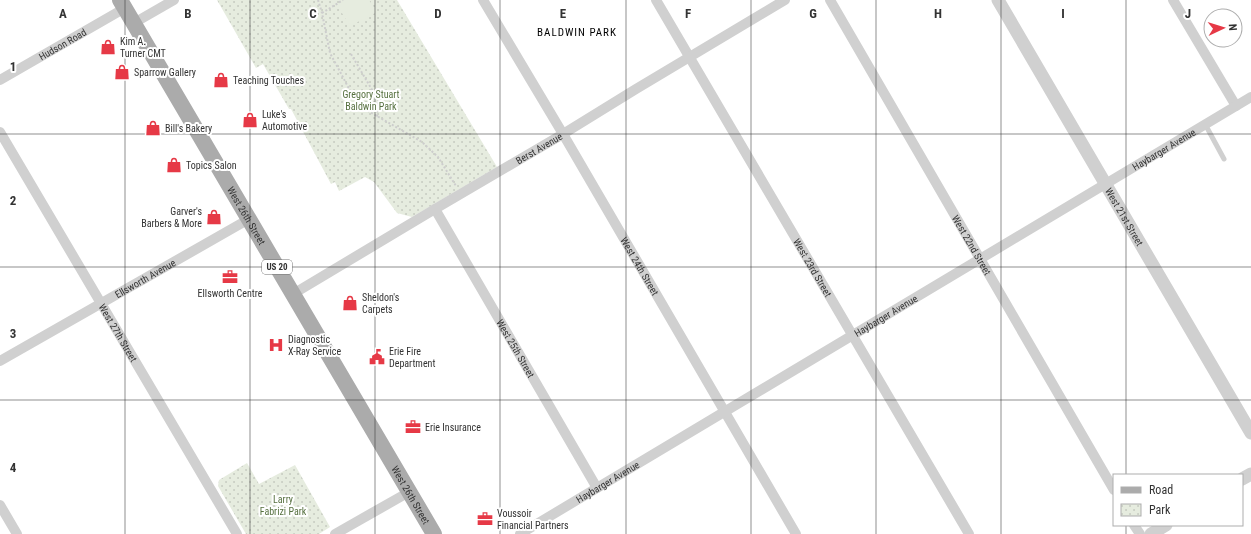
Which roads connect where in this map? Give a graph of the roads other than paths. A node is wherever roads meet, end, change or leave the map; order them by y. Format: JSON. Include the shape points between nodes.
{"nodes":[{"id":1,"x":174,"y":0,"type":"edge"},
{"id":2,"x":483,"y":0,"type":"edge"},
{"id":3,"x":656,"y":0,"type":"edge"},
{"id":4,"x":785,"y":0,"type":"edge"},
{"id":5,"x":830,"y":0,"type":"edge"},
{"id":6,"x":998,"y":0,"type":"edge"},
{"id":7,"x":1173,"y":0,"type":"edge"},
{"id":8,"x":123,"y":4,"type":"edge"},
{"id":9,"x":134,"y":23,"type":"junction"},
{"id":10,"x":690,"y":57,"type":"junction"},
{"id":11,"x":0,"y":80,"type":"edge"},
{"id":12,"x":1251,"y":97,"type":"edge"},
{"id":13,"x":1236,"y":106,"type":"junction"},
{"id":14,"x":1205,"y":124,"type":"junction"},
{"id":15,"x":0,"y":132,"type":"edge"},
{"id":16,"x":563,"y":134,"type":"junction"},
{"id":17,"x":1224,"y":159,"type":"dead end"},
{"id":18,"x":1105,"y":184,"type":"junction"},
{"id":19,"x":435,"y":209,"type":"junction"},
{"id":20,"x":249,"y":219,"type":"junction"},
{"id":21,"x":980,"y":259,"type":"junction"},
{"id":22,"x":293,"y":294,"type":"junction"},
{"id":23,"x":102,"y":303,"type":"junction"},
{"id":24,"x":852,"y":335,"type":"junction"},
{"id":25,"x":0,"y":362,"type":"edge"},
{"id":26,"x":724,"y":412,"type":"junction"},
{"id":27,"x":1251,"y":433,"type":"edge"},
{"id":28,"x":597,"y":488,"type":"junction"},
{"id":29,"x":1113,"y":488,"type":"edge"},
{"id":30,"x":409,"y":492,"type":"junction"},
{"id":31,"x":0,"y":505,"type":"edge"},
{"id":32,"x":1164,"y":526,"type":"edge"},
{"id":33,"x":17,"y":534,"type":"edge"},
{"id":34,"x":237,"y":534,"type":"edge"},
{"id":35,"x":335,"y":534,"type":"edge"},
{"id":36,"x":434,"y":534,"type":"edge"},
{"id":37,"x":520,"y":534,"type":"edge"},
{"id":38,"x":796,"y":534,"type":"edge"},
{"id":39,"x":969,"y":534,"type":"edge"},
{"id":40,"x":1151,"y":534,"type":"edge"}],
"edges":[{"from":1,"to":9,"type":"street"},
{"from":2,"to":16,"type":"street","name":"West 24th Street"},
{"from":3,"to":10,"type":"street","name":"West 23rd Street"},
{"from":4,"to":10,"type":"street","name":"Berst Avenue"},
{"from":5,"to":21,"type":"street","name":"West 22nd Street"},
{"from":6,"to":18,"type":"street","name":"West 21st Street"},
{"from":7,"to":13,"type":"street"},
{"from":8,"to":9,"type":"main road","name":"West 26th Street","number":"US 20"},
{"from":8,"to":11,"type":"street","name":"Hudson Road"},
{"from":9,"to":20,"type":"main road","name":"West 26th Street","number":"US 20"},
{"from":10,"to":16,"type":"street","name":"Berst Avenue"},
{"from":10,"to":24,"type":"street","name":"West 23rd Street"},
{"from":12,"to":13,"type":"street","name":"Haybarger Avenue"},
{"from":13,"to":14,"type":"street","name":"Haybarger Avenue"},
{"from":14,"to":17,"type":"lane"},
{"from":14,"to":18,"type":"street","name":"Haybarger Avenue"},
{"from":15,"to":23,"type":"street","name":"West 27th Street"},
{"from":16,"to":19,"type":"street","name":"Berst Avenue"},
{"from":16,"to":26,"type":"street","name":"West 24th Street"},
{"from":18,"to":21,"type":"street","name":"Haybarger Avenue"},
{"from":18,"to":27,"type":"street","name":"West 21st Street"},
{"from":19,"to":22,"type":"street","name":"Berst Avenue"},
{"from":19,"to":28,"type":"street","name":"West 25th Street"},
{"from":20,"to":22,"type":"main road","name":"West 26th Street","number":"US 20"},
{"from":20,"to":23,"type":"street","name":"Ellsworth Avenue"},
{"from":21,"to":24,"type":"street","name":"Haybarger Avenue"},
{"from":21,"to":29,"type":"street","name":"West 22nd Street"},
{"from":22,"to":30,"type":"main road","name":"West 26th Street","number":"US 20"},
{"from":23,"to":25,"type":"street","name":"Ellsworth Avenue"},
{"from":23,"to":34,"type":"street","name":"West 27th Street"},
{"from":24,"to":26,"type":"street","name":"Haybarger Avenue"},
{"from":24,"to":39,"type":"street","name":"West 23rd Street"},
{"from":26,"to":28,"type":"street","name":"Haybarger Avenue"},
{"from":26,"to":38,"type":"street","name":"West 24th Street"},
{"from":28,"to":37,"type":"street","name":"Haybarger Avenue"},
{"from":30,"to":35,"type":"street"},
{"from":30,"to":36,"type":"main road","name":"West 26th Street","number":"US 20"},
{"from":31,"to":33,"type":"street"},
{"from":32,"to":40,"type":"street"}]}
